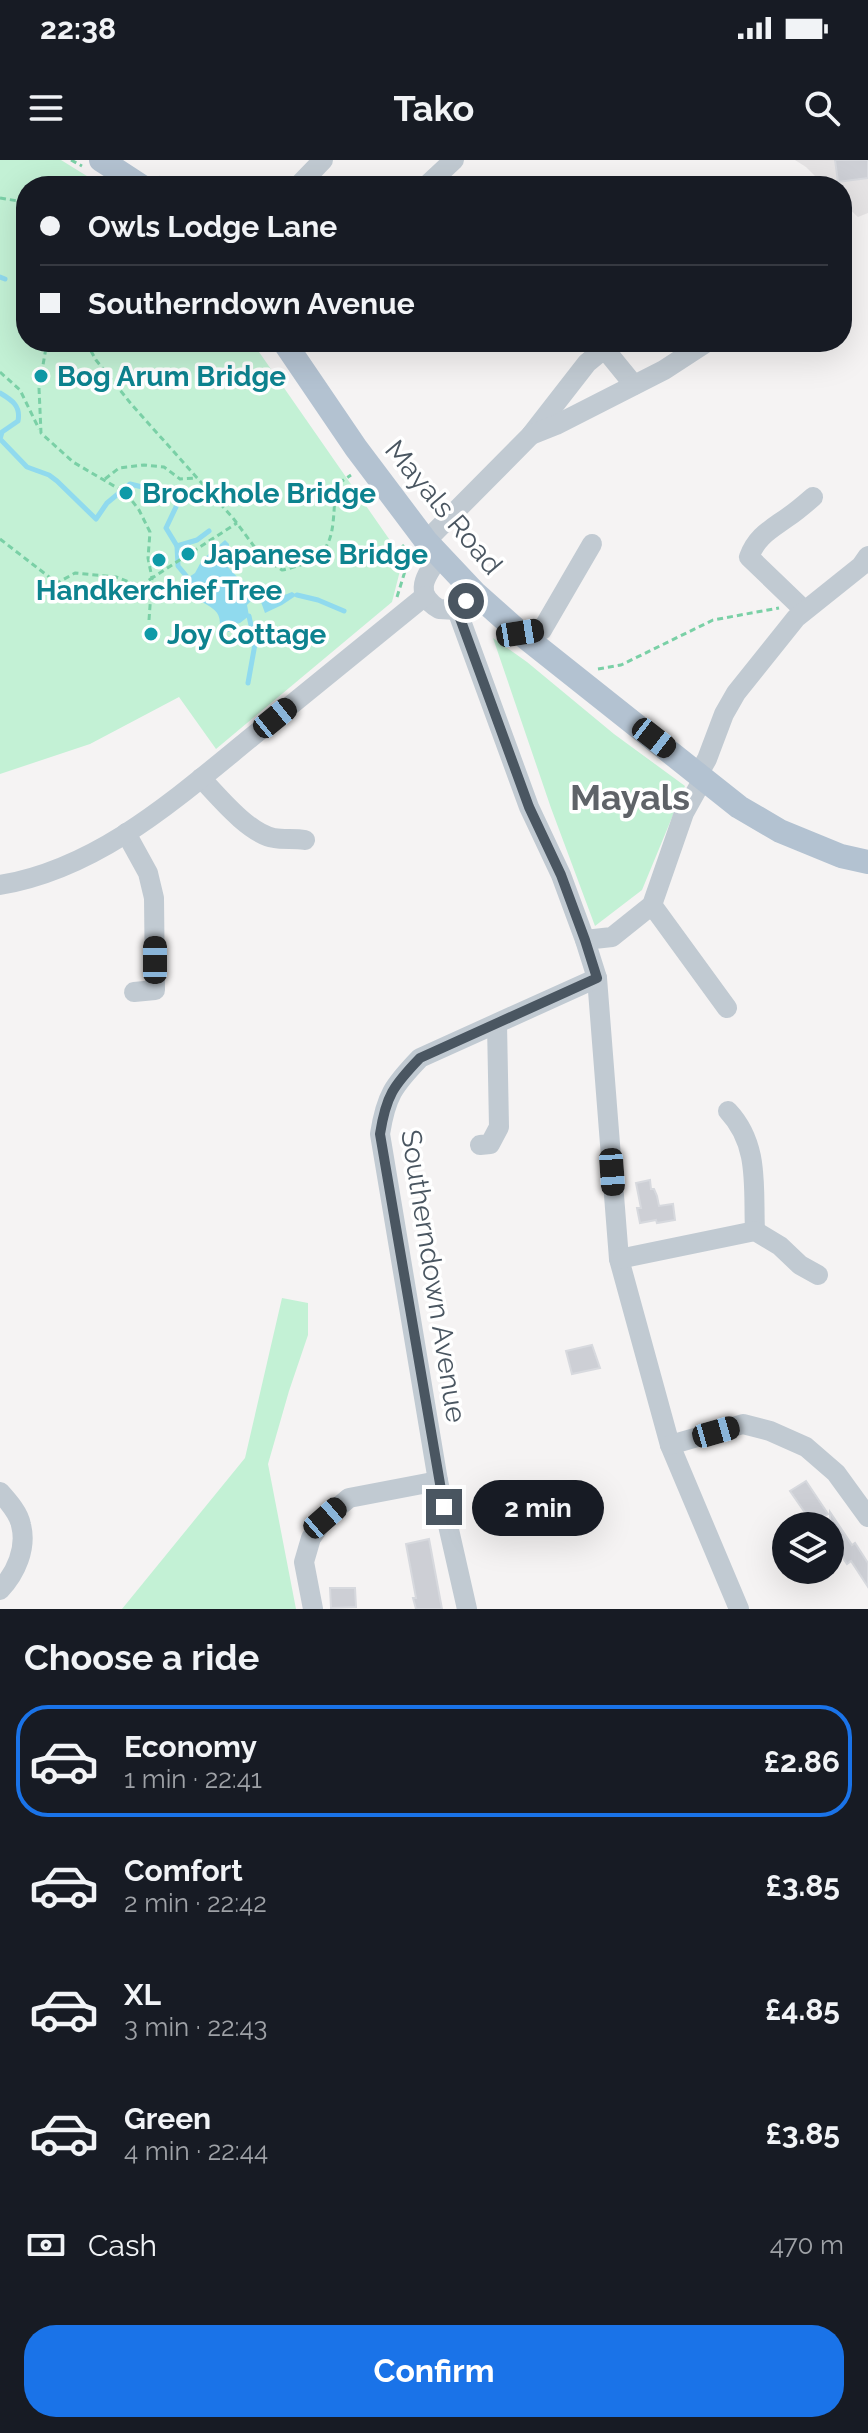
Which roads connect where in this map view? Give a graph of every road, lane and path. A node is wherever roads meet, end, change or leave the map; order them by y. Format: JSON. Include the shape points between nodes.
{"nodes":[{"id":1,"x":101,"y":160,"type":"edge"},
{"id":2,"x":323,"y":160,"type":"edge"},
{"id":3,"x":454,"y":160,"type":"edge"},
{"id":4,"x":126,"y":176,"type":"edge"},
{"id":5,"x":308,"y":176,"type":"edge"},
{"id":6,"x":437,"y":176,"type":"edge"},
{"id":7,"x":45,"y":352,"type":"edge"},
{"id":8,"x":92,"y":352,"type":"edge"},
{"id":9,"x":291,"y":352,"type":"edge"},
{"id":10,"x":596,"y":352,"type":"edge"},
{"id":11,"x":608,"y":352,"type":"edge"},
{"id":12,"x":692,"y":352,"type":"edge"},
{"id":13,"x":0,"y":372,"type":"edge"},
{"id":14,"x":634,"y":385,"type":"junction"},
{"id":15,"x":41,"y":433,"type":"junction"},
{"id":16,"x":531,"y":435,"type":"junction"},
{"id":17,"x":358,"y":471,"type":"dead end"},
{"id":18,"x":197,"y":478,"type":"junction"},
{"id":19,"x":103,"y":480,"type":"junction"},
{"id":20,"x":813,"y":497,"type":"dead end"},
{"id":21,"x":237,"y":523,"type":"junction"},
{"id":22,"x":0,"y":539,"type":"edge"},
{"id":23,"x":592,"y":544,"type":"dead end"},
{"id":24,"x":425,"y":551,"type":"junction"},
{"id":25,"x":868,"y":556,"type":"edge"},
{"id":26,"x":152,"y":578,"type":"junction"},
{"id":27,"x":475,"y":593,"type":"junction"},
{"id":28,"x":425,"y":596,"type":"junction"},
{"id":29,"x":457,"y":610,"type":"junction"},
{"id":30,"x":800,"y":614,"type":"junction"},
{"id":31,"x":399,"y":617,"type":"junction"},
{"id":32,"x":149,"y":620,"type":"dead end"},
{"id":33,"x":520,"y":633,"type":"junction"},
{"id":34,"x":593,"y":670,"type":"dead end"},
{"id":35,"x":701,"y":775,"type":"junction"},
{"id":36,"x":201,"y":778,"type":"junction"},
{"id":37,"x":126,"y":833,"type":"junction"},
{"id":38,"x":305,"y":840,"type":"dead end"},
{"id":39,"x":868,"y":862,"type":"edge"},
{"id":40,"x":0,"y":885,"type":"edge"},
{"id":41,"x":652,"y":905,"type":"junction"},
{"id":42,"x":585,"y":940,"type":"junction"},
{"id":43,"x":597,"y":978,"type":"junction"},
{"id":44,"x":148,"y":997,"type":"dead end"},
{"id":45,"x":727,"y":1008,"type":"dead end"},
{"id":46,"x":497,"y":1024,"type":"junction"},
{"id":47,"x":728,"y":1111,"type":"dead end"},
{"id":48,"x":480,"y":1145,"type":"dead end"},
{"id":49,"x":755,"y":1231,"type":"junction"},
{"id":50,"x":619,"y":1259,"type":"junction"},
{"id":51,"x":818,"y":1275,"type":"dead end"},
{"id":52,"x":670,"y":1445,"type":"junction"},
{"id":53,"x":438,"y":1481,"type":"junction"},
{"id":54,"x":0,"y":1492,"type":"edge"},
{"id":55,"x":868,"y":1517,"type":"edge"},
{"id":56,"x":0,"y":1590,"type":"edge"},
{"id":57,"x":313,"y":1609,"type":"edge"},
{"id":58,"x":467,"y":1609,"type":"edge"},
{"id":59,"x":739,"y":1609,"type":"edge"}],
"edges":[{"from":1,"to":4,"type":"main road"},
{"from":2,"to":5,"type":"street"},
{"from":3,"to":6,"type":"street"},
{"from":7,"to":15,"type":"path","via":[[39,388]]},
{"from":8,"to":18,"type":"path"},
{"from":9,"to":24,"type":"main road","name":"Mayals Road"},
{"from":10,"to":16,"type":"street"},
{"from":11,"to":14,"type":"street"},
{"from":12,"to":14,"type":"street"},
{"from":13,"to":15,"type":"path","via":[[20,390]]},
{"from":14,"to":16,"type":"street"},
{"from":15,"to":19,"type":"path","via":[[62,454]]},
{"from":16,"to":24,"type":"street"},
{"from":17,"to":21,"type":"path","via":[[336,485],[334,533],[326,547],[298,567],[282,570],[262,557]]},
{"from":18,"to":19,"type":"path","via":[[180,479],[164,467],[144,465],[119,468]]},
{"from":18,"to":21,"type":"path"},
{"from":19,"to":26,"type":"path","via":[[126,493],[146,522]]},
{"from":20,"to":30,"type":"street","via":[[760,536],[749,557]]},
{"from":21,"to":26,"type":"path"},
{"from":22,"to":26,"type":"path","via":[[57,583],[75,573],[116,577],[140,586]]},
{"from":23,"to":33,"type":"street","via":[[542,630]]},
{"from":24,"to":27,"type":"main road","name":"Mayals Road"},
{"from":24,"to":28,"type":"street"},
{"from":24,"to":31,"type":"path","via":[[391,607]]},
{"from":25,"to":30,"type":"street"},
{"from":26,"to":32,"type":"path"},
{"from":27,"to":29,"type":"street"},
{"from":27,"to":33,"type":"main road","name":"Mayals Road"},
{"from":28,"to":29,"type":"street","via":[[439,609]]},
{"from":28,"to":31,"type":"street"},
{"from":29,"to":42,"type":"street","via":[[529,807]]},
{"from":30,"to":34,"type":"path","via":[[784,607],[713,620],[621,665]]},
{"from":30,"to":35,"type":"street","via":[[736,693]]},
{"from":31,"to":36,"type":"street"},
{"from":33,"to":35,"type":"main road","name":"Mayals Road"},
{"from":35,"to":39,"type":"main road","name":"Mayals Road","via":[[739,807],[780,831]]},
{"from":35,"to":41,"type":"street"},
{"from":36,"to":37,"type":"street"},
{"from":36,"to":38,"type":"street","via":[[251,827],[270,838]]},
{"from":37,"to":40,"type":"street","via":[[73,864]]},
{"from":37,"to":44,"type":"street","via":[[148,873],[154,898]]},
{"from":41,"to":42,"type":"street","via":[[612,937]]},
{"from":41,"to":45,"type":"street"},
{"from":42,"to":43,"type":"street"},
{"from":43,"to":46,"type":"street","name":"Southerndown Avenue"},
{"from":43,"to":50,"type":"street"},
{"from":46,"to":48,"type":"street","via":[[499,1127],[490,1144]]},
{"from":46,"to":53,"type":"street","name":"Southerndown Avenue","via":[[420,1058],[398,1081],[384,1108],[380,1134]]},
{"from":47,"to":49,"type":"street","via":[[752,1154]]},
{"from":49,"to":50,"type":"street"},
{"from":49,"to":51,"type":"street"},
{"from":50,"to":52,"type":"street"},
{"from":52,"to":55,"type":"street","via":[[743,1424],[770,1431],[806,1447],[836,1473]]},
{"from":52,"to":59,"type":"street"},
{"from":53,"to":57,"type":"street","via":[[349,1498],[325,1518],[311,1538],[304,1562]]},
{"from":53,"to":58,"type":"street","name":"Southerndown Avenue"},
{"from":54,"to":56,"type":"street","via":[[21,1525],[21,1556]]}]}
